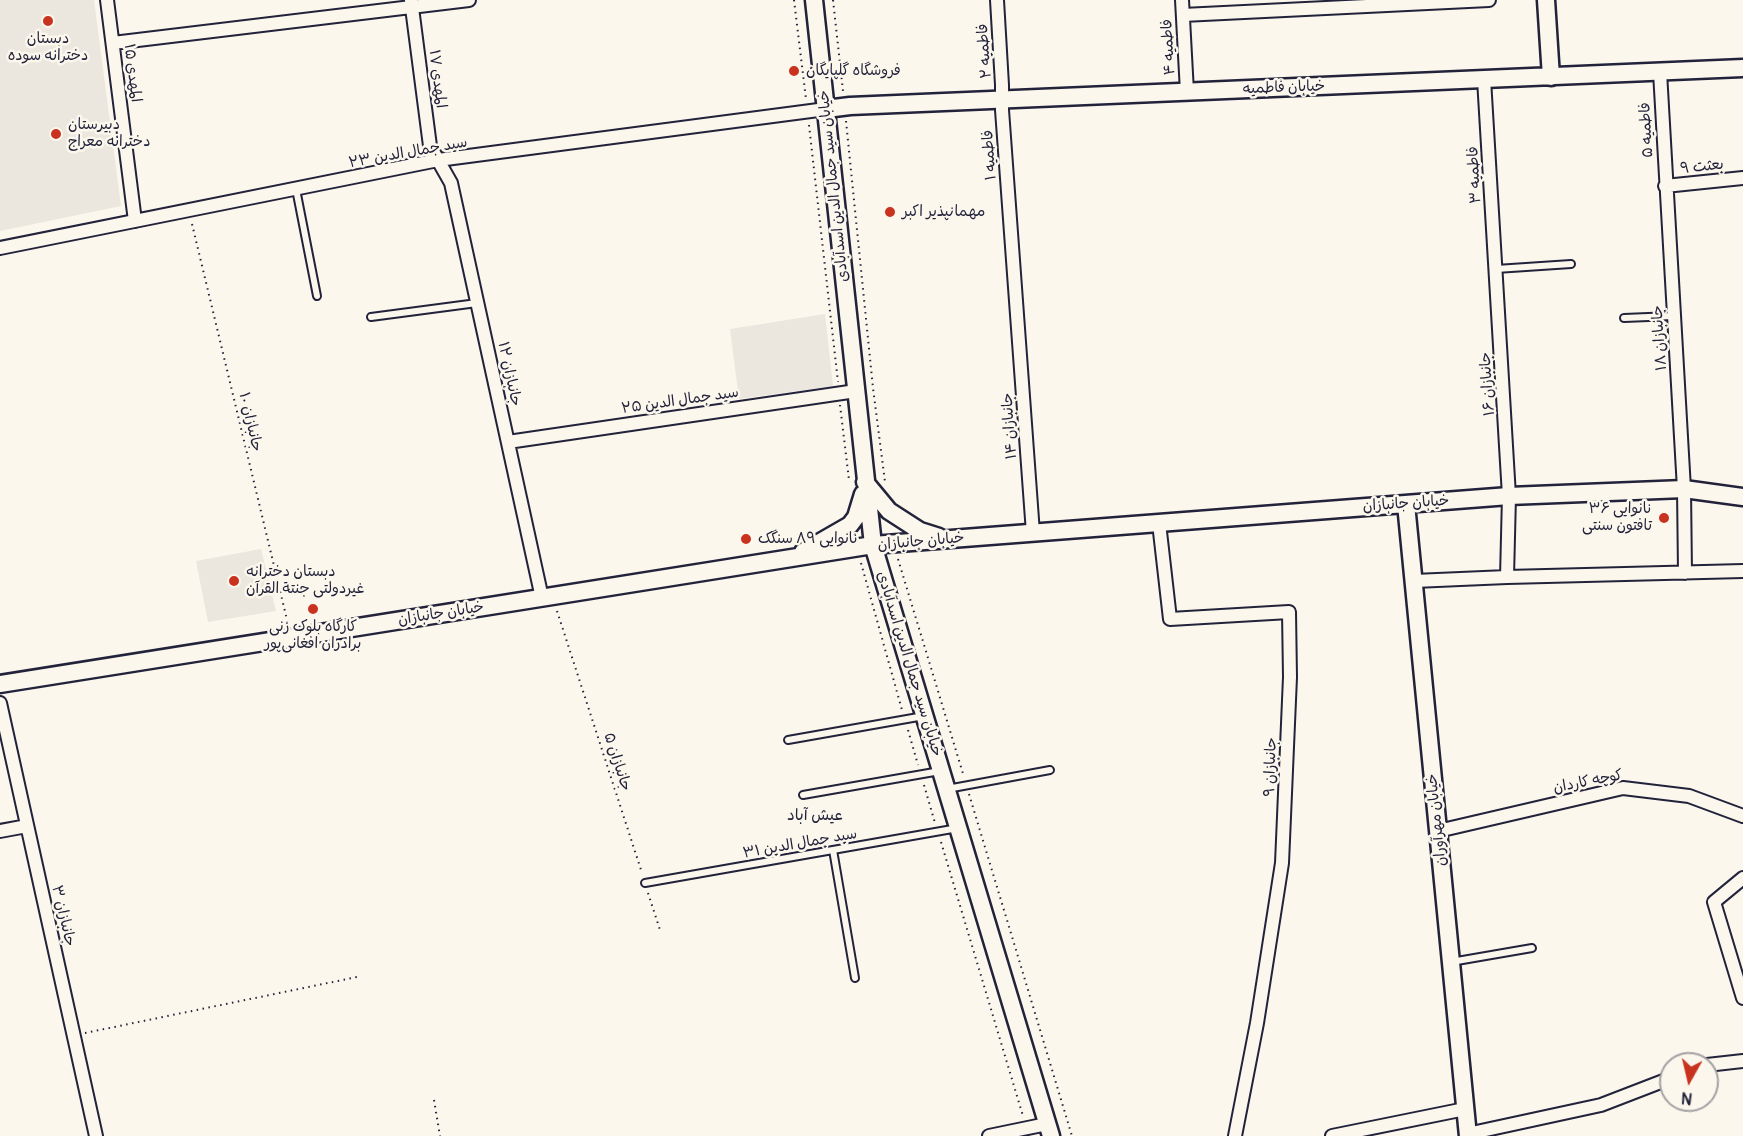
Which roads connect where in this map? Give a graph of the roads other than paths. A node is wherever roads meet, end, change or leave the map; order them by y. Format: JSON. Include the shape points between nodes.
{"nodes":[{"id":1,"x":107,"y":0,"type":"edge"},
{"id":2,"x":469,"y":0,"type":"edge"},
{"id":3,"x":814,"y":0,"type":"edge"},
{"id":4,"x":997,"y":0,"type":"edge"},
{"id":5,"x":1182,"y":0,"type":"edge"},
{"id":6,"x":1489,"y":0,"type":"edge"},
{"id":7,"x":1546,"y":0,"type":"edge"},
{"id":8,"x":411,"y":3,"type":"edge"},
{"id":9,"x":1183,"y":15,"type":"junction"},
{"id":10,"x":113,"y":43,"type":"junction"},
{"id":11,"x":1743,"y":68,"type":"edge"},
{"id":12,"x":1660,"y":72,"type":"junction"},
{"id":13,"x":1551,"y":77,"type":"junction"},
{"id":14,"x":1484,"y":79,"type":"junction"},
{"id":15,"x":1187,"y":92,"type":"junction"},
{"id":16,"x":1002,"y":100,"type":"junction"},
{"id":17,"x":826,"y":109,"type":"junction"},
{"id":18,"x":438,"y":160,"type":"junction"},
{"id":19,"x":1743,"y":178,"type":"edge"},
{"id":20,"x":1665,"y":186,"type":"junction"},
{"id":21,"x":296,"y":189,"type":"junction"},
{"id":22,"x":135,"y":221,"type":"junction"},
{"id":23,"x":0,"y":248,"type":"edge"},
{"id":24,"x":1570,"y":264,"type":"dead end"},
{"id":25,"x":1496,"y":269,"type":"junction"},
{"id":26,"x":317,"y":296,"type":"dead end"},
{"id":27,"x":478,"y":303,"type":"junction"},
{"id":28,"x":1017,"y":316,"type":"joint"},
{"id":29,"x":1673,"y":316,"type":"junction"},
{"id":30,"x":371,"y":317,"type":"dead end"},
{"id":31,"x":1624,"y":318,"type":"dead end"},
{"id":32,"x":856,"y":391,"type":"junction"},
{"id":33,"x":508,"y":441,"type":"junction"},
{"id":34,"x":865,"y":482,"type":"junction"},
{"id":35,"x":1684,"y":489,"type":"junction"},
{"id":36,"x":1509,"y":496,"type":"junction"},
{"id":37,"x":1743,"y":497,"type":"edge"},
{"id":38,"x":1406,"y":504,"type":"junction"},
{"id":39,"x":1159,"y":523,"type":"junction"},
{"id":40,"x":1033,"y":533,"type":"junction"},
{"id":41,"x":947,"y":539,"type":"junction"},
{"id":42,"x":873,"y":545,"type":"junction"},
{"id":43,"x":794,"y":558,"type":"junction"},
{"id":44,"x":1743,"y":571,"type":"edge"},
{"id":45,"x":1685,"y":573,"type":"junction"},
{"id":46,"x":1507,"y":577,"type":"junction"},
{"id":47,"x":1414,"y":581,"type":"junction"},
{"id":48,"x":547,"y":597,"type":"junction"},
{"id":49,"x":0,"y":684,"type":"edge"},
{"id":50,"x":0,"y":703,"type":"edge"},
{"id":51,"x":924,"y":716,"type":"junction"},
{"id":52,"x":788,"y":740,"type":"dead end"},
{"id":53,"x":1050,"y":770,"type":"dead end"},
{"id":54,"x":941,"y":771,"type":"junction"},
{"id":55,"x":946,"y":789,"type":"junction"},
{"id":56,"x":802,"y":795,"type":"dead end"},
{"id":57,"x":1743,"y":816,"type":"edge"},
{"id":58,"x":27,"y":826,"type":"junction"},
{"id":59,"x":958,"y":828,"type":"junction"},
{"id":60,"x":0,"y":831,"type":"edge"},
{"id":61,"x":1438,"y":831,"type":"junction"},
{"id":62,"x":833,"y":850,"type":"junction"},
{"id":63,"x":1743,"y":879,"type":"edge"},
{"id":64,"x":645,"y":883,"type":"road end"},
{"id":65,"x":1532,"y":948,"type":"dead end"},
{"id":66,"x":1451,"y":962,"type":"junction"},
{"id":67,"x":855,"y":978,"type":"dead end"},
{"id":68,"x":1743,"y":998,"type":"edge"},
{"id":69,"x":1743,"y":1061,"type":"edge"},
{"id":70,"x":1719,"y":1064,"type":"edge"},
{"id":71,"x":1659,"y":1083,"type":"edge"},
{"id":72,"x":1465,"y":1109,"type":"junction"},
{"id":73,"x":1049,"y":1130,"type":"edge"},
{"id":74,"x":1468,"y":1135,"type":"edge"},
{"id":75,"x":96,"y":1136,"type":"edge"},
{"id":76,"x":989,"y":1136,"type":"edge"},
{"id":77,"x":1235,"y":1136,"type":"edge"},
{"id":78,"x":1332,"y":1136,"type":"edge"}],
"edges":[{"from":1,"to":10,"type":"street","name":"المهدی ۱۵"},
{"from":2,"to":8,"type":"street"},
{"from":3,"to":17,"type":"main road","name":"خیابان سید جمال الدین اسدآبادی"},
{"from":4,"to":16,"type":"street","name":"فاطمیه ۲"},
{"from":5,"to":9,"type":"street","name":"فاطمیه ۴"},
{"from":6,"to":9,"type":"street"},
{"from":7,"to":13,"type":"main road"},
{"from":8,"to":10,"type":"street"},
{"from":8,"to":18,"type":"street","name":"المهدی ۱۷","via":[[430,146]]},
{"from":9,"to":15,"type":"street","name":"فاطمیه ۴"},
{"from":10,"to":22,"type":"street","name":"المهدی ۱۵"},
{"from":11,"to":12,"type":"main road","name":"خیابان فاطمیه"},
{"from":12,"to":13,"type":"main road","name":"خیابان فاطمیه"},
{"from":12,"to":20,"type":"street","name":"فاطمیه ۵"},
{"from":13,"to":14,"type":"main road","name":"خیابان فاطمیه"},
{"from":14,"to":15,"type":"main road","name":"خیابان فاطمیه"},
{"from":14,"to":25,"type":"street","name":"فاطمیه ۳"},
{"from":15,"to":16,"type":"main road","name":"خیابان فاطمیه"},
{"from":16,"to":17,"type":"main road","name":"خیابان فاطمیه"},
{"from":16,"to":28,"type":"street","name":"فاطمیه ۱"},
{"from":17,"to":18,"type":"street","name":"سید جمال الدین ۲۳"},
{"from":17,"to":32,"type":"main road","name":"خیابان سید جمال الدین اسدآبادی"},
{"from":18,"to":21,"type":"street","name":"سید جمال الدین ۲۳"},
{"from":18,"to":27,"type":"street","name":"جانبازان ۱۲","via":[[452,183]]},
{"from":19,"to":20,"type":"street","name":"بعثت ۹"},
{"from":20,"to":29,"type":"street","name":"جانبازان ۱۸"},
{"from":21,"to":22,"type":"street","name":"سید جمال الدین ۲۳"},
{"from":21,"to":26,"type":"lane"},
{"from":22,"to":23,"type":"street","name":"سید جمال الدین ۲۳"},
{"from":24,"to":25,"type":"lane"},
{"from":25,"to":36,"type":"street","name":"جانبازان ۱۶"},
{"from":27,"to":30,"type":"lane"},
{"from":27,"to":33,"type":"street","name":"جانبازان ۱۲"},
{"from":28,"to":40,"type":"street","name":"جانبازان ۱۴"},
{"from":29,"to":31,"type":"lane"},
{"from":29,"to":35,"type":"street","name":"جانبازان ۱۸"},
{"from":32,"to":33,"type":"street","name":"سید جمال الدین ۲۵"},
{"from":32,"to":34,"type":"main road","name":"خیابان سید جمال الدین اسدآبادی"},
{"from":33,"to":48,"type":"street","name":"جانبازان ۱۲"},
{"from":34,"to":41,"type":"main road","via":[[889,511],[920,531]]},
{"from":34,"to":42,"type":"main road","name":"خیابان سید جمال الدین اسدآبادی"},
{"from":34,"to":43,"type":"main road","via":[[862,503],[850,525]]},
{"from":35,"to":36,"type":"main road","name":"خیابان جانبازان"},
{"from":35,"to":37,"type":"main road","name":"خیابان جانبازان"},
{"from":35,"to":45,"type":"street","name":"جانبازان ۱۸"},
{"from":36,"to":38,"type":"main road","name":"خیابان جانبازان"},
{"from":36,"to":46,"type":"street","name":"جانبازان ۱۶"},
{"from":38,"to":39,"type":"main road","name":"خیابان جانبازان"},
{"from":38,"to":47,"type":"main road","name":"خیابان مهرآوران"},
{"from":39,"to":40,"type":"main road","name":"خیابان جانبازان"},
{"from":39,"to":77,"type":"street","name":"جانبازان ۹","via":[[1170,619],[1289,612],[1282,863]]},
{"from":40,"to":41,"type":"main road","name":"خیابان جانبازان"},
{"from":41,"to":42,"type":"main road","name":"خیابان جانبازان"},
{"from":42,"to":43,"type":"main road","name":"خیابان جانبازان"},
{"from":42,"to":51,"type":"main road","name":"خیابان سید جمال الدین اسدآبادی"},
{"from":43,"to":48,"type":"main road","name":"خیابان جانبازان"},
{"from":44,"to":45,"type":"street"},
{"from":45,"to":46,"type":"street"},
{"from":46,"to":47,"type":"street"},
{"from":47,"to":61,"type":"main road","name":"خیابان مهرآوران"},
{"from":48,"to":49,"type":"main road","name":"خیابان جانبازان"},
{"from":50,"to":58,"type":"street","name":"جانبازان ۳"},
{"from":51,"to":52,"type":"lane"},
{"from":51,"to":54,"type":"main road","name":"خیابان سید جمال الدین اسدآبادی"},
{"from":53,"to":55,"type":"lane"},
{"from":54,"to":55,"type":"main road","name":"خیابان سید جمال الدین اسدآبادی"},
{"from":54,"to":56,"type":"lane"},
{"from":55,"to":59,"type":"main road","name":"خیابان سید جمال الدین اسدآبادی"},
{"from":57,"to":61,"type":"street","name":"کوچه کاردان","via":[[1689,796],[1623,788]]},
{"from":58,"to":60,"type":"street"},
{"from":58,"to":75,"type":"street","name":"جانبازان ۳"},
{"from":59,"to":62,"type":"lane","name":"سید جمال الدین ۳۱"},
{"from":59,"to":73,"type":"main road","name":"خیابان سید جمال الدین اسدآبادی"},
{"from":61,"to":66,"type":"main road","name":"خیابان مهرآوران"},
{"from":62,"to":64,"type":"lane","name":"سید جمال الدین ۳۱"},
{"from":62,"to":67,"type":"lane"},
{"from":63,"to":68,"type":"street","via":[[1714,902]]},
{"from":65,"to":66,"type":"lane"},
{"from":66,"to":72,"type":"main road","name":"خیابان مهرآوران"},
{"from":69,"to":70,"type":"street"},
{"from":71,"to":74,"type":"street","via":[[1600,1105]]},
{"from":72,"to":74,"type":"main road","name":"خیابان مهرآوران"},
{"from":72,"to":78,"type":"street"},
{"from":73,"to":76,"type":"street"}]}
